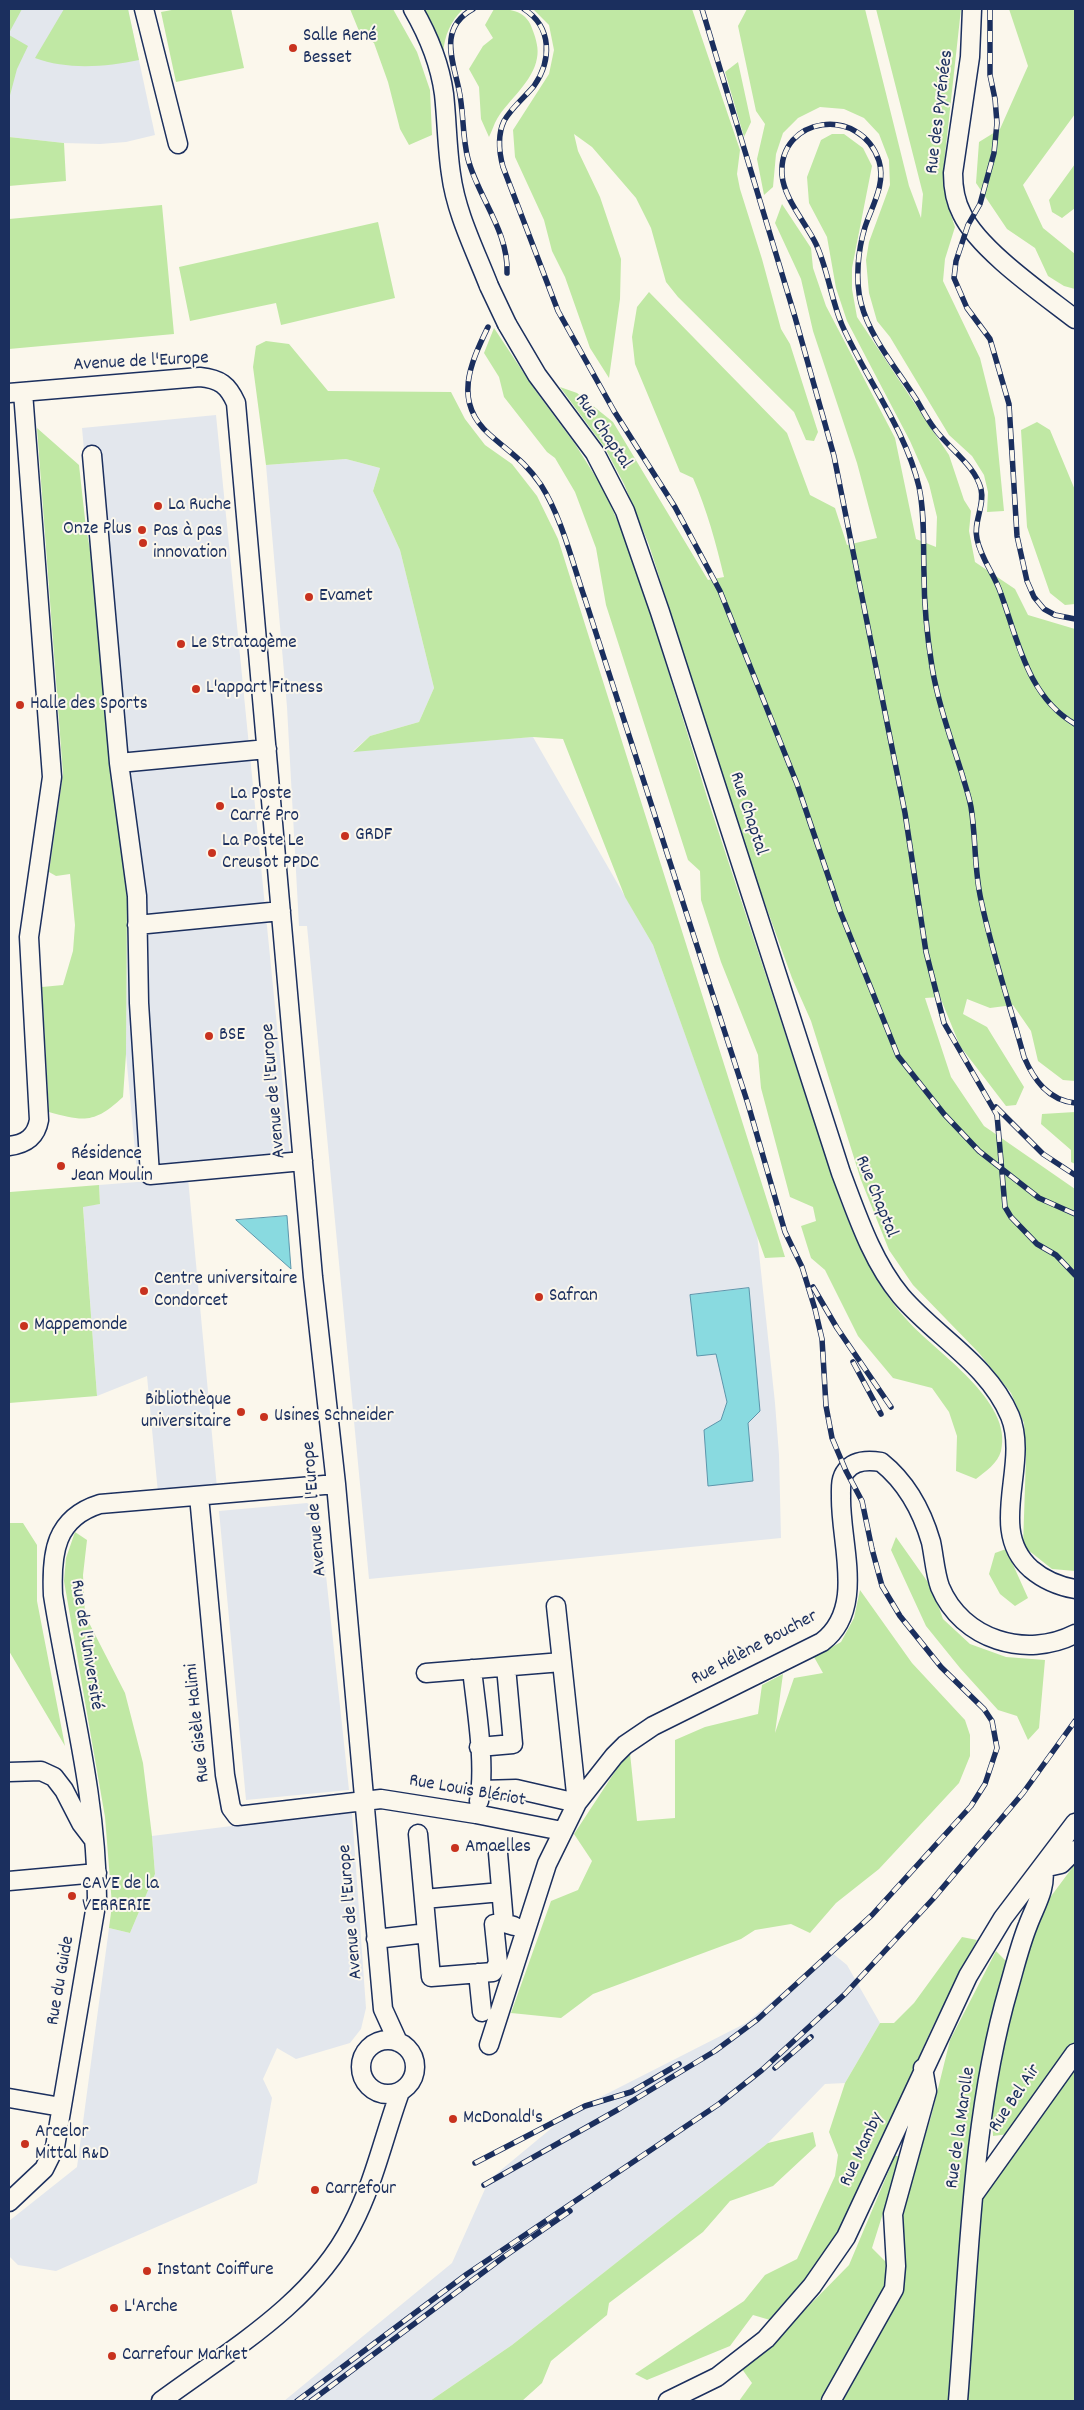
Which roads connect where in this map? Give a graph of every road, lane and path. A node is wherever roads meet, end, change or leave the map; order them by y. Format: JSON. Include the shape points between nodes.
{"nodes":[{"id":1,"x":144,"y":9,"type":"edge"},
{"id":2,"x":413,"y":9,"type":"edge"},
{"id":3,"x":972,"y":9,"type":"edge"},
{"id":4,"x":178,"y":144,"type":"dead end"},
{"id":5,"x":1075,"y":319,"type":"edge"},
{"id":6,"x":16,"y":393,"type":"edge"},
{"id":7,"x":92,"y":455,"type":"dead end"},
{"id":8,"x":266,"y":749,"type":"junction"},
{"id":9,"x":119,"y":763,"type":"junction"},
{"id":10,"x":281,"y":911,"type":"junction"},
{"id":11,"x":137,"y":924,"type":"junction"},
{"id":12,"x":9,"y":1146,"type":"edge"},
{"id":13,"x":303,"y":1161,"type":"junction"},
{"id":14,"x":336,"y":1484,"type":"junction"},
{"id":15,"x":199,"y":1496,"type":"junction"},
{"id":16,"x":1075,"y":1589,"type":"edge"},
{"id":17,"x":556,"y":1606,"type":"dead end"},
{"id":18,"x":1075,"y":1634,"type":"edge"},
{"id":19,"x":562,"y":1662,"type":"junction"},
{"id":20,"x":506,"y":1667,"type":"junction"},
{"id":21,"x":472,"y":1669,"type":"junction"},
{"id":22,"x":426,"y":1673,"type":"dead end"},
{"id":23,"x":479,"y":1747,"type":"junction"},
{"id":24,"x":9,"y":1772,"type":"edge"},
{"id":25,"x":481,"y":1790,"type":"junction"},
{"id":26,"x":364,"y":1802,"type":"junction"},
{"id":27,"x":577,"y":1803,"type":"junction"},
{"id":28,"x":476,"y":1814,"type":"junction"},
{"id":29,"x":1075,"y":1823,"type":"edge"},
{"id":30,"x":562,"y":1831,"type":"junction"},
{"id":31,"x":418,"y":1834,"type":"dead end"},
{"id":32,"x":94,"y":1841,"type":"junction"},
{"id":33,"x":1075,"y":1850,"type":"edge"},
{"id":34,"x":498,"y":1853,"type":"dead end"},
{"id":35,"x":1043,"y":1868,"type":"junction"},
{"id":36,"x":97,"y":1873,"type":"junction"},
{"id":37,"x":9,"y":1881,"type":"edge"},
{"id":38,"x":501,"y":1892,"type":"junction"},
{"id":39,"x":424,"y":1899,"type":"junction"},
{"id":40,"x":504,"y":1923,"type":"junction"},
{"id":41,"x":527,"y":1930,"type":"junction"},
{"id":42,"x":427,"y":1933,"type":"junction"},
{"id":43,"x":376,"y":1939,"type":"junction"},
{"id":44,"x":478,"y":1973,"type":"junction"},
{"id":45,"x":482,"y":2012,"type":"dead end"},
{"id":46,"x":384,"y":2014,"type":"junction"},
{"id":47,"x":398,"y":2042,"type":"junction"},
{"id":48,"x":373,"y":2044,"type":"junction"},
{"id":49,"x":489,"y":2045,"type":"dead end"},
{"id":50,"x":1075,"y":2053,"type":"edge"},
{"id":51,"x":923,"y":2068,"type":"junction"},
{"id":52,"x":376,"y":2092,"type":"junction"},
{"id":53,"x":400,"y":2092,"type":"junction"},
{"id":54,"x":9,"y":2098,"type":"edge"},
{"id":55,"x":61,"y":2107,"type":"junction"},
{"id":56,"x":384,"y":2134,"type":"junction"},
{"id":57,"x":975,"y":2194,"type":"junction"},
{"id":58,"x":9,"y":2202,"type":"edge"},
{"id":59,"x":161,"y":2401,"type":"edge"},
{"id":60,"x":668,"y":2401,"type":"edge"},
{"id":61,"x":831,"y":2401,"type":"edge"},
{"id":62,"x":958,"y":2401,"type":"edge"}],
"edges":[{"from":1,"to":4,"type":"street"},
{"from":2,"to":16,"type":"street","name":"Rue Chaptal","bridge":true,"via":[[439,70],[456,197],[489,286],[507,324],[537,375],[595,453],[625,511],[841,1173],[871,1248],[900,1294],[978,1369],[1004,1402],[1014,1439],[1010,1516],[1016,1549],[1024,1562],[1039,1575]]},
{"from":3,"to":5,"type":"street","name":"Rue des Pyrénées","via":[[970,57],[952,173],[953,189],[968,225],[991,250]]},
{"from":6,"to":8,"type":"street","name":"Avenue de l'Europe","via":[[200,377],[220,381],[227,386],[236,403],[238,416]]},
{"from":6,"to":12,"type":"street","via":[[52,777],[28,937],[39,1120],[32,1138]]},
{"from":7,"to":9,"type":"street"},
{"from":8,"to":9,"type":"street"},
{"from":8,"to":10,"type":"street","name":"Avenue de l'Europe"},
{"from":9,"to":11,"type":"street","via":[[137,896]]},
{"from":10,"to":11,"type":"street"},
{"from":10,"to":13,"type":"street","name":"Avenue de l'Europe"},
{"from":11,"to":13,"type":"street","via":[[150,1175]]},
{"from":13,"to":14,"type":"street","name":"Avenue de l'Europe"},
{"from":14,"to":15,"type":"street","name":"Rue de l'Université"},
{"from":14,"to":26,"type":"street","name":"Avenue de l'Europe"},
{"from":15,"to":26,"type":"street","name":"Rue Gisèle Halimi","via":[[225,1775],[231,1808],[237,1816]]},
{"from":15,"to":32,"type":"street","name":"Rue de l'Université","via":[[100,1504],[88,1508],[66,1526],[57,1544],[52,1568],[53,1594]]},
{"from":17,"to":19,"type":"street"},
{"from":18,"to":27,"type":"street","name":"Rue Hélène Boucher","via":[[1040,1646],[1023,1645],[989,1636],[965,1620],[950,1605],[940,1586],[925,1525],[905,1487],[881,1462],[858,1462],[846,1471],[842,1479],[847,1590],[840,1623],[832,1634],[822,1642],[653,1726],[620,1750]]},
{"from":19,"to":20,"type":"street"},
{"from":19,"to":27,"type":"street"},
{"from":20,"to":21,"type":"street"},
{"from":20,"to":23,"type":"street","via":[[513,1744]]},
{"from":21,"to":22,"type":"street"},
{"from":21,"to":23,"type":"street"},
{"from":23,"to":25,"type":"street"},
{"from":24,"to":32,"type":"street","via":[[42,1771],[54,1777]]},
{"from":25,"to":27,"type":"street","via":[[516,1789]]},
{"from":25,"to":28,"type":"street"},
{"from":26,"to":28,"type":"street","name":"Rue Louis Blériot","via":[[382,1799]]},
{"from":26,"to":43,"type":"street","name":"Avenue de l'Europe"},
{"from":27,"to":30,"type":"street","name":"Rue Hélène Boucher"},
{"from":28,"to":30,"type":"street","name":"Rue Louis Blériot"},
{"from":29,"to":35,"type":"street"},
{"from":30,"to":41,"type":"street","name":"Rue Hélène Boucher","via":[[547,1864]]},
{"from":31,"to":39,"type":"street"},
{"from":32,"to":36,"type":"street","name":"Rue du Guide"},
{"from":33,"to":35,"type":"street","via":[[1061,1864]]},
{"from":34,"to":38,"type":"street"},
{"from":35,"to":51,"type":"street","name":"Rue Mamby","via":[[985,1946]]},
{"from":35,"to":57,"type":"street","name":"Rue de la Marolle","via":[[1045,1878],[1008,1990],[989,2079]]},
{"from":36,"to":37,"type":"street"},
{"from":36,"to":55,"type":"street","name":"Rue du Guide","via":[[94,1921]]},
{"from":38,"to":39,"type":"street"},
{"from":38,"to":40,"type":"street"},
{"from":39,"to":42,"type":"street"},
{"from":40,"to":41,"type":"street"},
{"from":40,"to":44,"type":"street","via":[[494,1924],[498,1962],[493,1972]]},
{"from":41,"to":49,"type":"street","name":"Rue Hélène Boucher"},
{"from":42,"to":43,"type":"street"},
{"from":42,"to":44,"type":"street","via":[[431,1977]]},
{"from":43,"to":46,"type":"street","name":"Avenue de l'Europe"},
{"from":44,"to":45,"type":"street"},
{"from":46,"to":47,"type":"street","name":"Avenue de l'Europe"},
{"from":46,"to":48,"type":"street","name":"Avenue de l'Europe"},
{"from":47,"to":48,"type":"street","via":[[386,2040]]},
{"from":47,"to":53,"type":"street","via":[[410,2051],[415,2067],[411,2082]]},
{"from":48,"to":52,"type":"street","via":[[364,2055],[361,2070],[367,2084]]},
{"from":50,"to":57,"type":"street","name":"Rue Bel Air"},
{"from":51,"to":60,"type":"street","name":"Rue Mamby","via":[[846,2237],[812,2286],[766,2339],[717,2377]]},
{"from":51,"to":61,"type":"street","via":[[927,2091],[893,2214],[894,2289]]},
{"from":52,"to":53,"type":"street"},
{"from":52,"to":56,"type":"street"},
{"from":53,"to":56,"type":"street"},
{"from":54,"to":55,"type":"street"},
{"from":55,"to":58,"type":"street","name":"Rue du Guide","via":[[52,2158]]},
{"from":56,"to":59,"type":"street","via":[[367,2193],[352,2225],[333,2258],[308,2290]]},
{"from":57,"to":62,"type":"street","name":"Rue de la Marolle"}]}
